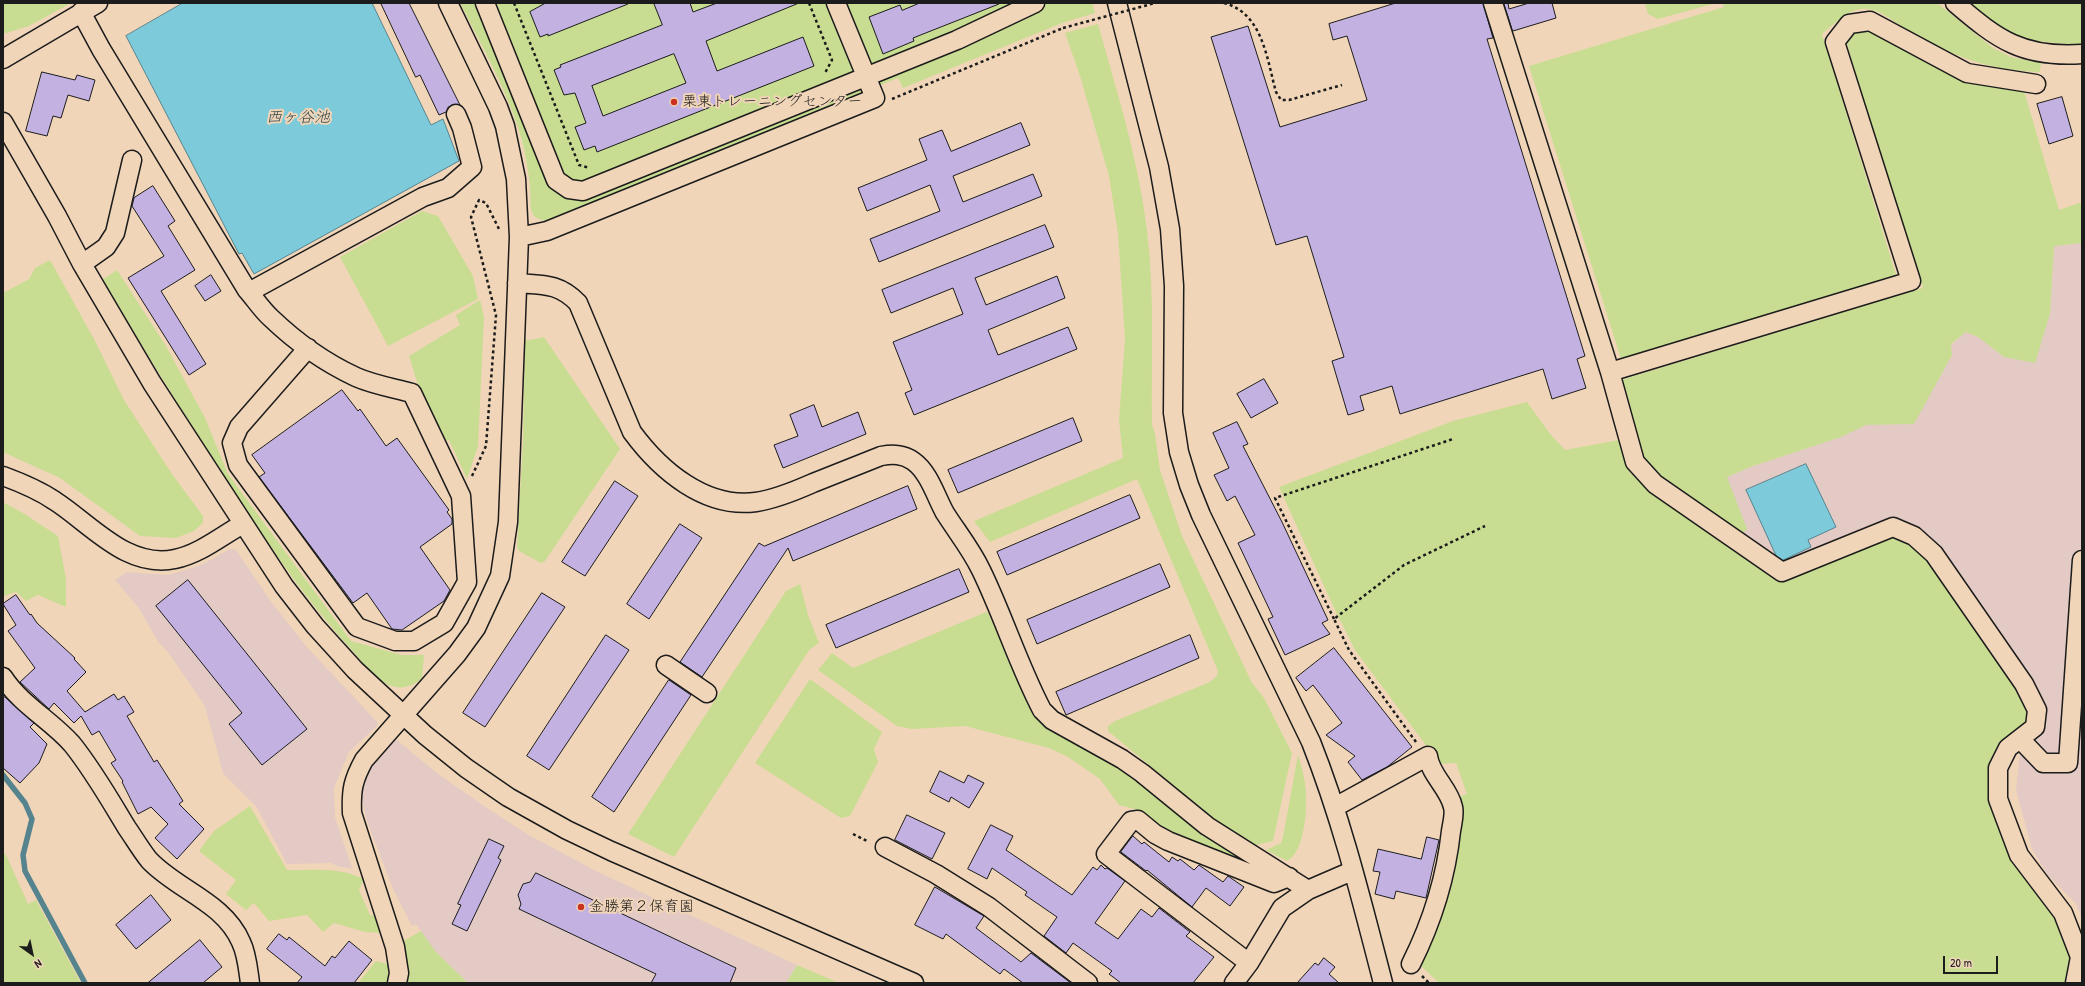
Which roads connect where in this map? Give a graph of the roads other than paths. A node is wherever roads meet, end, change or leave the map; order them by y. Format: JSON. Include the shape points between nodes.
{"nodes":[{"id":1,"x":98,"y":3,"type":"edge"},
{"id":2,"x":448,"y":3,"type":"edge"},
{"id":3,"x":485,"y":3,"type":"edge"},
{"id":4,"x":836,"y":3,"type":"edge"},
{"id":5,"x":1035,"y":3,"type":"edge"},
{"id":6,"x":1117,"y":3,"type":"edge"},
{"id":7,"x":1493,"y":3,"type":"edge"},
{"id":8,"x":1955,"y":3,"type":"edge"},
{"id":9,"x":81,"y":12,"type":"junction"},
{"id":10,"x":2082,"y":54,"type":"edge"},
{"id":11,"x":3,"y":59,"type":"edge"},
{"id":12,"x":874,"y":74,"type":"junction"},
{"id":13,"x":2036,"y":84,"type":"dead end"},
{"id":14,"x":456,"y":114,"type":"dead end"},
{"id":15,"x":3,"y":122,"type":"edge"},
{"id":16,"x":132,"y":160,"type":"dead end"},
{"id":17,"x":512,"y":234,"type":"junction"},
{"id":18,"x":82,"y":264,"type":"junction"},
{"id":19,"x":517,"y":283,"type":"junction"},
{"id":20,"x":249,"y":292,"type":"junction"},
{"id":21,"x":308,"y":348,"type":"junction"},
{"id":22,"x":1610,"y":372,"type":"junction"},
{"id":23,"x":3,"y":476,"type":"edge"},
{"id":24,"x":242,"y":524,"type":"junction"},
{"id":25,"x":2082,"y":560,"type":"edge"},
{"id":26,"x":666,"y":665,"type":"dead end"},
{"id":27,"x":3,"y":677,"type":"edge"},
{"id":28,"x":707,"y":693,"type":"dead end"},
{"id":29,"x":403,"y":714,"type":"junction"},
{"id":30,"x":2076,"y":720,"type":"edge"},
{"id":31,"x":2020,"y":740,"type":"junction"},
{"id":32,"x":1335,"y":807,"type":"junction"},
{"id":33,"x":879,"y":845,"type":"road end"},
{"id":34,"x":1352,"y":871,"type":"junction"},
{"id":35,"x":1289,"y":877,"type":"junction"},
{"id":36,"x":1308,"y":890,"type":"junction"},
{"id":37,"x":1249,"y":963,"type":"junction"},
{"id":38,"x":1411,"y":964,"type":"dead end"},
{"id":39,"x":250,"y":983,"type":"edge"},
{"id":40,"x":398,"y":983,"type":"edge"},
{"id":41,"x":914,"y":983,"type":"edge"},
{"id":42,"x":1088,"y":983,"type":"edge"},
{"id":43,"x":1234,"y":983,"type":"edge"},
{"id":44,"x":1383,"y":983,"type":"edge"},
{"id":45,"x":2075,"y":983,"type":"edge"}],
"edges":[{"from":1,"to":9,"type":"street"},
{"from":2,"to":17,"type":"street","via":[[485,78],[505,126],[516,179]]},
{"from":3,"to":12,"type":"street","via":[[556,180],[569,189],[583,191]]},
{"from":4,"to":12,"type":"street"},
{"from":5,"to":12,"type":"street","via":[[957,40]]},
{"from":6,"to":32,"type":"street","via":[[1159,167],[1170,229],[1174,286],[1173,413],[1179,452],[1201,515],[1311,742]]},
{"from":7,"to":22,"type":"street"},
{"from":8,"to":10,"type":"street","via":[[1986,30],[2016,46],[2044,53]]},
{"from":9,"to":11,"type":"street"},
{"from":9,"to":20,"type":"street"},
{"from":12,"to":17,"type":"street","via":[[875,98],[547,231]]},
{"from":13,"to":22,"type":"street","via":[[1967,73],[1870,21],[1849,24],[1835,42],[1911,281]]},
{"from":14,"to":20,"type":"street","via":[[472,167],[448,188],[423,197]]},
{"from":15,"to":18,"type":"street"},
{"from":16,"to":18,"type":"street","via":[[115,233],[106,248]]},
{"from":17,"to":19,"type":"street"},
{"from":18,"to":24,"type":"street","via":[[152,384]]},
{"from":19,"to":29,"type":"street","via":[[508,522],[500,576],[476,628],[457,654]]},
{"from":19,"to":35,"type":"street","via":[[554,286],[568,293],[578,303],[632,432],[661,467],[684,484],[711,497],[733,502],[755,502],[780,497],[881,456],[904,456],[914,462],[922,471],[981,569],[1042,710],[1052,720],[1122,759],[1207,826]]},
{"from":20,"to":21,"type":"street","via":[[270,318]]},
{"from":21,"to":21,"type":"street","via":[[357,377],[412,393],[462,496],[467,582],[444,623],[414,641],[395,641],[357,627],[238,465],[232,443],[239,427]]},
{"from":22,"to":31,"type":"street","via":[[1635,462],[1655,484],[1782,572],[1893,528],[1914,536],[1934,554],[2024,684],[2037,710],[2035,726]]},
{"from":23,"to":24,"type":"street","via":[[30,485],[55,500],[129,555],[155,561],[175,559],[197,552]]},
{"from":24,"to":29,"type":"street","via":[[315,626],[354,670]]},
{"from":25,"to":30,"type":"street"},
{"from":26,"to":28,"type":"street"},
{"from":27,"to":39,"type":"street","via":[[10,688],[72,744],[148,859],[225,918],[241,941]]},
{"from":29,"to":40,"type":"street","via":[[364,760],[354,779],[352,795],[352,813],[395,947]]},
{"from":29,"to":41,"type":"street","via":[[466,768],[508,797],[568,830],[730,904]]},
{"from":30,"to":31,"type":"street","via":[[2068,763],[2042,763]]},
{"from":31,"to":45,"type":"street","via":[[2008,748],[1998,768],[1998,799],[2019,855],[2063,913],[2080,957]]},
{"from":32,"to":34,"type":"street"},
{"from":32,"to":38,"type":"street","via":[[1428,756],[1429,765],[1451,798],[1454,809],[1450,846],[1441,887],[1423,940]]},
{"from":33,"to":42,"type":"street","via":[[936,874],[983,903]]},
{"from":34,"to":36,"type":"street"},
{"from":34,"to":44,"type":"street"},
{"from":35,"to":36,"type":"street"},
{"from":35,"to":37,"type":"street","via":[[1274,883],[1253,876],[1168,841],[1138,820],[1131,821],[1106,854]]},
{"from":36,"to":37,"type":"street","via":[[1282,908]]},
{"from":37,"to":43,"type":"street"}]}
